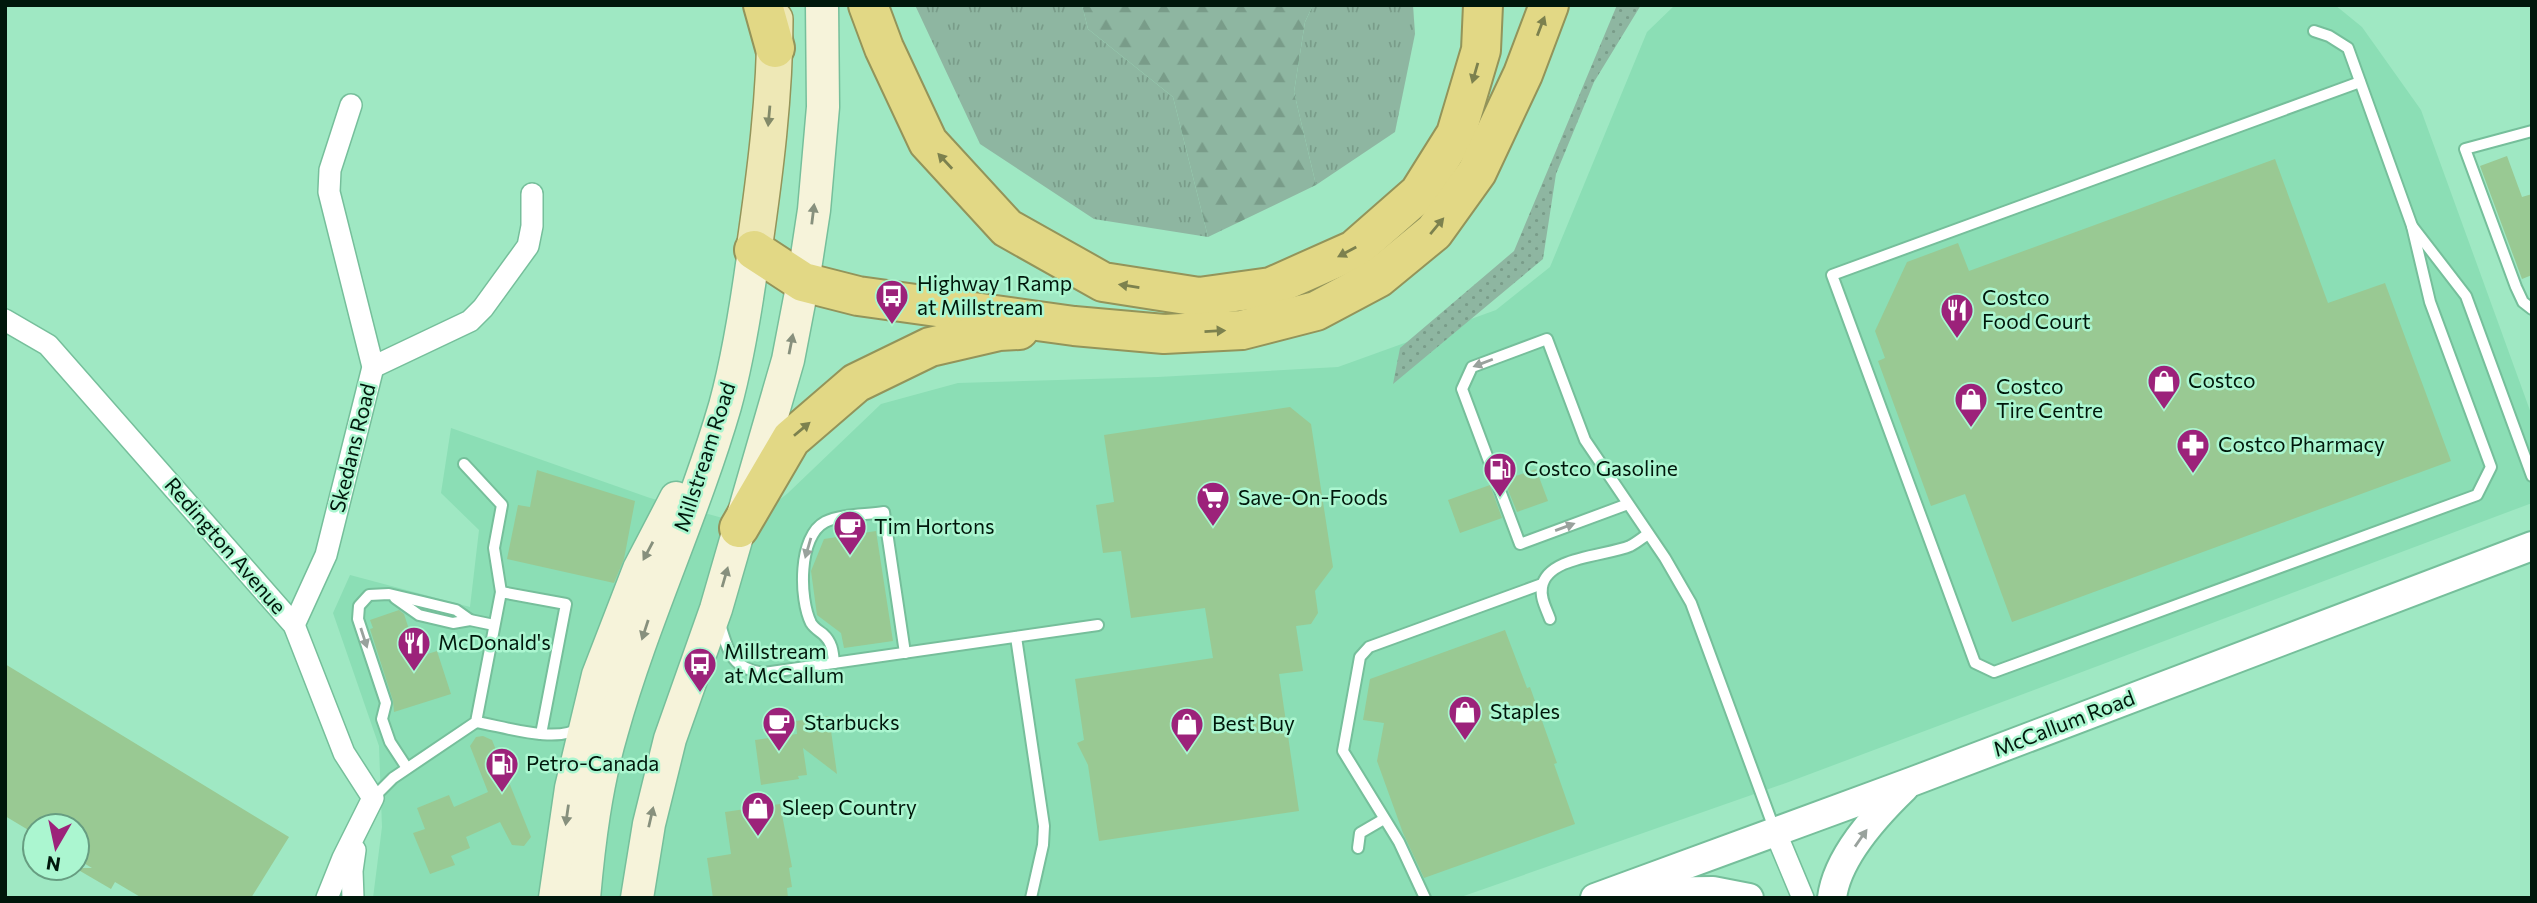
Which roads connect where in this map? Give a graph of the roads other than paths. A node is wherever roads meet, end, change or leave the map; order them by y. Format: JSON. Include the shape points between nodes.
{"nodes":[{"id":1,"x":763,"y":5,"type":"edge"},
{"id":2,"x":775,"y":5,"type":"edge"},
{"id":3,"x":822,"y":5,"type":"edge"},
{"id":4,"x":868,"y":5,"type":"edge"},
{"id":5,"x":1483,"y":5,"type":"edge"},
{"id":6,"x":1549,"y":5,"type":"edge"},
{"id":7,"x":2314,"y":31,"type":"dead end"},
{"id":8,"x":775,"y":48,"type":"junction"},
{"id":9,"x":2360,"y":82,"type":"junction"},
{"id":10,"x":351,"y":104,"type":"dead end"},
{"id":11,"x":2532,"y":131,"type":"edge"},
{"id":12,"x":532,"y":194,"type":"dead end"},
{"id":13,"x":2412,"y":226,"type":"junction"},
{"id":14,"x":754,"y":250,"type":"junction"},
{"id":15,"x":803,"y":282,"type":"junction"},
{"id":16,"x":2532,"y":309,"type":"edge"},
{"id":17,"x":5,"y":320,"type":"edge"},
{"id":18,"x":1074,"y":326,"type":"junction"},
{"id":19,"x":373,"y":367,"type":"junction"},
{"id":20,"x":725,"y":404,"type":"junction"},
{"id":21,"x":464,"y":464,"type":"dead end"},
{"id":22,"x":2532,"y":476,"type":"edge"},
{"id":23,"x":1628,"y":504,"type":"junction"},
{"id":24,"x":739,"y":528,"type":"junction"},
{"id":25,"x":1648,"y":534,"type":"junction"},
{"id":26,"x":2532,"y":546,"type":"edge"},
{"id":27,"x":1542,"y":584,"type":"junction"},
{"id":28,"x":500,"y":592,"type":"junction"},
{"id":29,"x":716,"y":609,"type":"junction"},
{"id":30,"x":1550,"y":619,"type":"dead end"},
{"id":31,"x":294,"y":625,"type":"junction"},
{"id":32,"x":494,"y":625,"type":"junction"},
{"id":33,"x":1098,"y":625,"type":"dead end"},
{"id":34,"x":1016,"y":636,"type":"junction"},
{"id":35,"x":905,"y":653,"type":"junction"},
{"id":36,"x":834,"y":663,"type":"junction"},
{"id":37,"x":587,"y":720,"type":"junction"},
{"id":38,"x":476,"y":722,"type":"junction"},
{"id":39,"x":518,"y":729,"type":"junction"},
{"id":40,"x":541,"y":734,"type":"junction"},
{"id":41,"x":516,"y":743,"type":"dead end"},
{"id":42,"x":441,"y":745,"type":"junction"},
{"id":43,"x":448,"y":755,"type":"dead end"},
{"id":44,"x":407,"y":768,"type":"junction"},
{"id":45,"x":1911,"y":782,"type":"junction"},
{"id":46,"x":368,"y":808,"type":"junction"},
{"id":47,"x":1384,"y":819,"type":"junction"},
{"id":48,"x":1775,"y":831,"type":"junction"},
{"id":49,"x":1358,"y":848,"type":"dead end"},
{"id":50,"x":641,"y":893,"type":"edge"},
{"id":51,"x":1602,"y":895,"type":"edge"},
{"id":52,"x":327,"y":898,"type":"edge"},
{"id":53,"x":354,"y":898,"type":"edge"},
{"id":54,"x":555,"y":898,"type":"edge"},
{"id":55,"x":584,"y":898,"type":"edge"},
{"id":56,"x":1031,"y":898,"type":"edge"},
{"id":57,"x":1425,"y":898,"type":"edge"},
{"id":58,"x":1748,"y":898,"type":"edge"},
{"id":59,"x":1804,"y":898,"type":"edge"},
{"id":60,"x":1832,"y":898,"type":"edge"}],
"edges":[{"from":1,"to":8,"type":"highway"},
{"from":2,"to":8,"type":"main road","name":"Millstream Road"},
{"from":15,"to":3,"type":"main road","one_way":true,"via":[[823,107]]},
{"from":5,"to":4,"type":"highway","one_way":true,"via":[[1481,50],[1456,134],[1419,193],[1354,250],[1271,288],[1199,297],[1103,282],[1007,228],[928,142]]},
{"from":18,"to":6,"type":"highway","one_way":true,"via":[[1164,334],[1242,330],[1316,311],[1378,278],[1434,232],[1478,172]]},
{"from":7,"to":9,"type":"lane","via":[[2348,48]]},
{"from":8,"to":14,"type":"main road","name":"Millstream Road","one_way":true},
{"from":9,"to":13,"type":"lane"},
{"from":9,"to":13,"type":"lane","via":[[1832,275],[1975,663],[1994,672],[2477,495],[2491,467],[2430,302]]},
{"from":10,"to":19,"type":"street","name":"Skedans Road","via":[[330,170],[330,192]]},
{"from":11,"to":16,"type":"lane","via":[[2465,149],[2516,288]]},
{"from":12,"to":19,"type":"street","via":[[528,246],[484,309],[470,321]]},
{"from":13,"to":22,"type":"lane","via":[[2466,296]]},
{"from":14,"to":15,"type":"highway"},
{"from":14,"to":20,"type":"main road","name":"Millstream Road"},
{"from":15,"to":18,"type":"highway","via":[[858,296]]},
{"from":24,"to":15,"type":"main road","one_way":true,"via":[[774,415]]},
{"from":17,"to":31,"type":"street","name":"Redington Avenue","via":[[48,345]]},
{"from":24,"to":18,"type":"highway","one_way":true,"via":[[791,439],[856,383],[930,347],[999,331]]},
{"from":19,"to":31,"type":"street","name":"Skedans Road","via":[[326,555]]},
{"from":20,"to":37,"type":"main road","one_way":true,"via":[[639,569],[598,675]]},
{"from":20,"to":55,"type":"main road","name":"Millstream Road","one_way":true,"via":[[611,732],[589,843]]},
{"from":21,"to":28,"type":"lane","via":[[502,505],[494,548]]},
{"from":23,"to":23,"type":"lane","one_way":true,"via":[[1584,440],[1547,339],[1472,367],[1462,389],[1520,544]]},
{"from":23,"to":25,"type":"lane"},
{"from":29,"to":24,"type":"main road","one_way":true},
{"from":25,"to":27,"type":"lane","via":[[1629,546],[1555,568]]},
{"from":25,"to":48,"type":"lane","via":[[1698,619]]},
{"from":26,"to":45,"type":"street","name":"McCallum Road"},
{"from":27,"to":30,"type":"lane"},
{"from":27,"to":47,"type":"lane","via":[[1369,647],[1360,657],[1343,751]]},
{"from":28,"to":32,"type":"lane"},
{"from":28,"to":40,"type":"lane","via":[[566,604]]},
{"from":29,"to":36,"type":"lane","via":[[727,649],[751,672]]},
{"from":50,"to":29,"type":"main road","one_way":true,"via":[[649,824],[670,739]]},
{"from":31,"to":46,"type":"street","name":"Redington Avenue"},
{"from":32,"to":38,"type":"lane"},
{"from":32,"to":44,"type":"lane","one_way":true,"via":[[470,620],[456,610],[389,594],[362,600],[358,615],[386,703],[382,719],[390,743]]},
{"from":33,"to":34,"type":"lane"},
{"from":34,"to":35,"type":"lane"},
{"from":34,"to":56,"type":"lane","via":[[1044,826]]},
{"from":35,"to":36,"type":"lane"},
{"from":35,"to":36,"type":"lane","one_way":true,"via":[[884,512],[829,520],[812,534],[807,547],[803,573],[809,618],[832,644]]},
{"from":37,"to":40,"type":"lane","via":[[573,733]]},
{"from":37,"to":54,"type":"main road","one_way":true,"via":[[571,788]]},
{"from":38,"to":39,"type":"lane"},
{"from":38,"to":42,"type":"lane"},
{"from":39,"to":40,"type":"lane"},
{"from":39,"to":41,"type":"lane"},
{"from":42,"to":43,"type":"lane"},
{"from":42,"to":44,"type":"lane"},
{"from":44,"to":46,"type":"lane"},
{"from":45,"to":48,"type":"street","name":"McCallum Road"},
{"from":60,"to":45,"type":"street","one_way":true,"via":[[1839,869],[1880,811]]},
{"from":46,"to":52,"type":"street"},
{"from":46,"to":53,"type":"street","via":[[352,871]]},
{"from":47,"to":49,"type":"lane","via":[[1360,833]]},
{"from":47,"to":57,"type":"lane"},
{"from":48,"to":51,"type":"street","name":"McCallum Road"},
{"from":48,"to":59,"type":"street"},
{"from":51,"to":58,"type":"street","via":[[1713,891]]}]}
